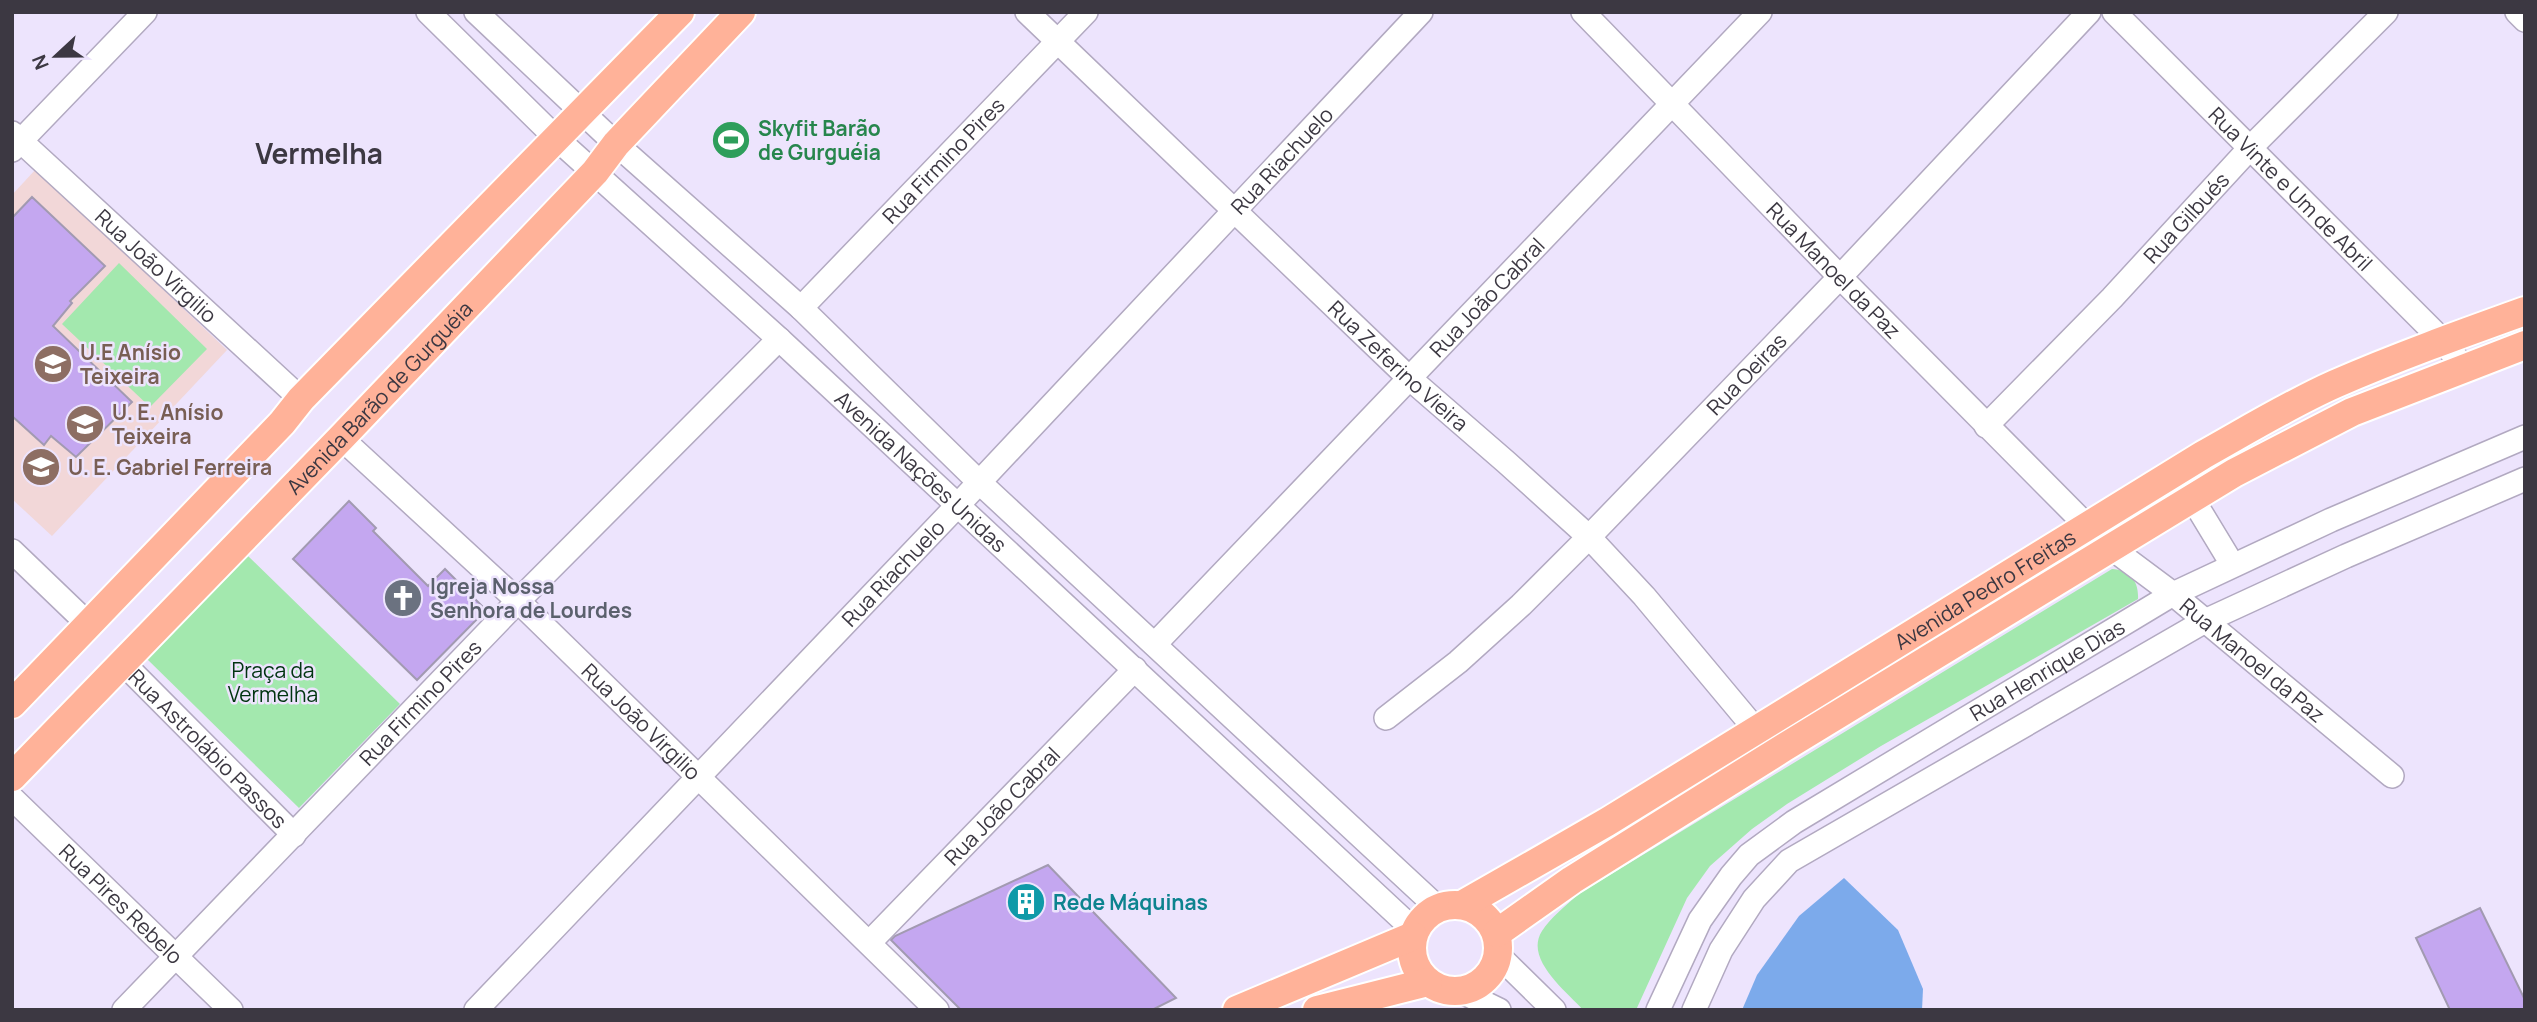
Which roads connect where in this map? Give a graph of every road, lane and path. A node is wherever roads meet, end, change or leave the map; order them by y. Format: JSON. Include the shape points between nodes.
{"nodes":[{"id":1,"x":145,"y":12,"type":"edge"},
{"id":2,"x":428,"y":12,"type":"edge"},
{"id":3,"x":476,"y":12,"type":"edge"},
{"id":4,"x":680,"y":12,"type":"edge"},
{"id":5,"x":741,"y":12,"type":"edge"},
{"id":6,"x":1027,"y":12,"type":"edge"},
{"id":7,"x":1086,"y":12,"type":"edge"},
{"id":8,"x":1421,"y":12,"type":"edge"},
{"id":9,"x":1583,"y":12,"type":"edge"},
{"id":10,"x":1760,"y":12,"type":"edge"},
{"id":11,"x":2089,"y":12,"type":"edge"},
{"id":12,"x":2114,"y":12,"type":"edge"},
{"id":13,"x":2386,"y":12,"type":"edge"},
{"id":14,"x":2517,"y":12,"type":"edge"},
{"id":15,"x":2525,"y":20,"type":"edge"},
{"id":16,"x":1057,"y":43,"type":"junction"},
{"id":17,"x":1672,"y":104,"type":"junction"},
{"id":18,"x":581,"y":112,"type":"junction"},
{"id":19,"x":557,"y":139,"type":"junction"},
{"id":20,"x":15,"y":141,"type":"edge"},
{"id":21,"x":616,"y":145,"type":"junction"},
{"id":22,"x":2250,"y":148,"type":"junction"},
{"id":23,"x":594,"y":172,"type":"junction"},
{"id":24,"x":1235,"y":210,"type":"junction"},
{"id":25,"x":1840,"y":277,"type":"junction"},
{"id":26,"x":801,"y":308,"type":"junction"},
{"id":27,"x":2525,"y":311,"type":"edge"},
{"id":28,"x":779,"y":340,"type":"junction"},
{"id":29,"x":2442,"y":340,"type":"junction"},
{"id":30,"x":2525,"y":345,"type":"edge"},
{"id":31,"x":2465,"y":369,"type":"junction"},
{"id":32,"x":1408,"y":377,"type":"junction"},
{"id":33,"x":301,"y":399,"type":"junction"},
{"id":34,"x":1986,"y":426,"type":"junction"},
{"id":35,"x":2525,"y":437,"type":"edge"},
{"id":36,"x":341,"y":438,"type":"junction"},
{"id":37,"x":2525,"y":479,"type":"edge"},
{"id":38,"x":979,"y":482,"type":"junction"},
{"id":39,"x":2192,"y":498,"type":"junction"},
{"id":40,"x":957,"y":506,"type":"junction"},
{"id":41,"x":2088,"y":527,"type":"junction"},
{"id":42,"x":1589,"y":537,"type":"junction"},
{"id":43,"x":2110,"y":547,"type":"junction"},
{"id":44,"x":12,"y":551,"type":"edge"},
{"id":45,"x":2232,"y":564,"type":"junction"},
{"id":46,"x":2173,"y":594,"type":"junction"},
{"id":47,"x":518,"y":601,"type":"junction"},
{"id":48,"x":2204,"y":621,"type":"junction"},
{"id":49,"x":88,"y":624,"type":"junction"},
{"id":50,"x":1155,"y":644,"type":"junction"},
{"id":51,"x":122,"y":662,"type":"junction"},
{"id":52,"x":1135,"y":669,"type":"junction"},
{"id":53,"x":12,"y":704,"type":"edge"},
{"id":54,"x":1386,"y":718,"type":"dead end"},
{"id":55,"x":1756,"y":730,"type":"junction"},
{"id":56,"x":700,"y":776,"type":"junction"},
{"id":57,"x":2392,"y":776,"type":"dead end"},
{"id":58,"x":12,"y":777,"type":"edge"},
{"id":59,"x":1846,"y":790,"type":"junction"},
{"id":60,"x":12,"y":798,"type":"edge"},
{"id":61,"x":1863,"y":817,"type":"junction"},
{"id":62,"x":294,"y":835,"type":"junction"},
{"id":63,"x":1450,"y":906,"type":"junction"},
{"id":64,"x":1414,"y":934,"type":"junction"},
{"id":65,"x":869,"y":943,"type":"junction"},
{"id":66,"x":1498,"y":944,"type":"junction"},
{"id":67,"x":176,"y":955,"type":"junction"},
{"id":68,"x":1428,"y":982,"type":"junction"},
{"id":69,"x":1460,"y":991,"type":"junction"},
{"id":70,"x":124,"y":1010,"type":"edge"},
{"id":71,"x":231,"y":1010,"type":"edge"},
{"id":72,"x":477,"y":1010,"type":"edge"},
{"id":73,"x":937,"y":1010,"type":"edge"},
{"id":74,"x":1237,"y":1010,"type":"edge"},
{"id":75,"x":1317,"y":1010,"type":"edge"},
{"id":76,"x":1499,"y":1010,"type":"edge"},
{"id":77,"x":1554,"y":1010,"type":"edge"},
{"id":78,"x":1658,"y":1010,"type":"edge"},
{"id":79,"x":1694,"y":1010,"type":"edge"}],
"edges":[{"from":1,"to":20,"type":"street"},
{"from":2,"to":19,"type":"street","name":"Avenida Nações Unidas"},
{"from":3,"to":18,"type":"street","name":"Avenida Nações Unidas"},
{"from":4,"to":18,"type":"main road"},
{"from":5,"to":21,"type":"main road","name":"Avenida Barão de Gurguéia"},
{"from":6,"to":16,"type":"street","name":"Rua Zeferino Vieira"},
{"from":7,"to":16,"type":"street","name":"Rua Firmino Pires"},
{"from":8,"to":24,"type":"street","name":"Rua Riachuelo"},
{"from":9,"to":17,"type":"street","name":"Rua Manoel da Paz"},
{"from":10,"to":17,"type":"street","name":"Rua João Cabral"},
{"from":11,"to":25,"type":"street","name":"Rua Oeiras"},
{"from":12,"to":22,"type":"street","name":"Rua Vinte e Um de Abril"},
{"from":13,"to":22,"type":"street","name":"Rua Gilbués"},
{"from":14,"to":15,"type":"street"},
{"from":16,"to":24,"type":"street","name":"Rua Zeferino Vieira"},
{"from":16,"to":26,"type":"street","name":"Rua Firmino Pires"},
{"from":17,"to":25,"type":"street","name":"Rua Manoel da Paz"},
{"from":17,"to":32,"type":"street","name":"Rua João Cabral"},
{"from":18,"to":19,"type":"main road"},
{"from":18,"to":21,"type":"street","name":"Avenida Nações Unidas"},
{"from":19,"to":23,"type":"street","name":"Avenida Nações Unidas"},
{"from":19,"to":33,"type":"main road"},
{"from":20,"to":33,"type":"street","name":"Rua João Virgilio"},
{"from":21,"to":23,"type":"main road","name":"Avenida Barão de Gurguéia"},
{"from":21,"to":26,"type":"street","name":"Avenida Nações Unidas"},
{"from":22,"to":29,"type":"street","name":"Rua Vinte e Um de Abril"},
{"from":22,"to":34,"type":"street","name":"Rua Gilbués"},
{"from":23,"to":28,"type":"street","name":"Avenida Nações Unidas"},
{"from":23,"to":36,"type":"main road","name":"Avenida Barão de Gurguéia"},
{"from":24,"to":32,"type":"street","name":"Rua Zeferino Vieira"},
{"from":24,"to":38,"type":"street","name":"Rua Riachuelo"},
{"from":25,"to":34,"type":"street","name":"Rua Manoel da Paz"},
{"from":25,"to":42,"type":"street","name":"Rua Oeiras"},
{"from":26,"to":38,"type":"street","name":"Avenida Nações Unidas"},
{"from":27,"to":29,"type":"main road","name":"Avenida Pedro Freitas"},
{"from":28,"to":40,"type":"street","name":"Avenida Nações Unidas"},
{"from":28,"to":47,"type":"street","name":"Rua Firmino Pires"},
{"from":29,"to":31,"type":"street","name":"Rua Vinte e Um de Abril"},
{"from":29,"to":41,"type":"main road","name":"Avenida Pedro Freitas","via":[[2296,404]]},
{"from":30,"to":31,"type":"main road","name":"Avenida Pedro Freitas"},
{"from":31,"to":39,"type":"main road","name":"Avenida Pedro Freitas","via":[[2352,412]]},
{"from":32,"to":42,"type":"street","name":"Rua Zeferino Vieira"},
{"from":32,"to":50,"type":"street","name":"Rua João Cabral"},
{"from":33,"to":49,"type":"main road"},
{"from":34,"to":41,"type":"street","name":"Rua Manoel da Paz"},
{"from":35,"to":45,"type":"street","name":"Rua Henrique Dias"},
{"from":36,"to":47,"type":"street","name":"Rua João Virgilio"},
{"from":36,"to":51,"type":"main road","name":"Avenida Barão de Gurguéia"},
{"from":37,"to":48,"type":"street","name":"Rua Henrique Dias"},
{"from":38,"to":40,"type":"street","name":"Rua Riachuelo"},
{"from":38,"to":50,"type":"street","name":"Avenida Nações Unidas"},
{"from":39,"to":43,"type":"main road","name":"Avenida Pedro Freitas"},
{"from":39,"to":45,"type":"street"},
{"from":40,"to":52,"type":"street","name":"Avenida Nações Unidas"},
{"from":40,"to":56,"type":"street","name":"Rua Riachuelo"},
{"from":41,"to":43,"type":"street","name":"Rua Manoel da Paz"},
{"from":41,"to":55,"type":"main road","name":"Avenida Pedro Freitas"},
{"from":42,"to":54,"type":"street","name":"Rua Oeiras","via":[[1458,662]]},
{"from":42,"to":55,"type":"street","name":"Rua Zeferino Vieira"},
{"from":43,"to":46,"type":"street","name":"Rua Manoel da Paz"},
{"from":43,"to":66,"type":"main road","name":"Avenida Pedro Freitas","via":[[1542,899]]},
{"from":44,"to":49,"type":"street"},
{"from":45,"to":46,"type":"street","name":"Rua Henrique Dias"},
{"from":46,"to":48,"type":"street","name":"Rua Manoel da Paz"},
{"from":46,"to":59,"type":"street","name":"Rua Henrique Dias"},
{"from":47,"to":56,"type":"street","name":"Rua João Virgilio"},
{"from":47,"to":62,"type":"street","name":"Rua Firmino Pires"},
{"from":48,"to":57,"type":"street","name":"Rua Manoel da Paz"},
{"from":48,"to":61,"type":"street","name":"Rua Henrique Dias"},
{"from":49,"to":53,"type":"main road"},
{"from":50,"to":63,"type":"street","name":"Avenida Nações Unidas"},
{"from":51,"to":58,"type":"main road","name":"Avenida Barão de Gurguéia"},
{"from":51,"to":62,"type":"street","name":"Rua Astrolábio Passos"},
{"from":52,"to":64,"type":"street","name":"Avenida Nações Unidas"},
{"from":52,"to":65,"type":"street","name":"Rua João Cabral"},
{"from":55,"to":63,"type":"main road","name":"Avenida Pedro Freitas","via":[[1607,822]]},
{"from":56,"to":65,"type":"street","name":"Rua João Virgilio"},
{"from":56,"to":72,"type":"street","name":"Rua Riachuelo"},
{"from":59,"to":61,"type":"street"},
{"from":59,"to":78,"type":"street","name":"Rua Henrique Dias","via":[[1749,855],[1700,920]]},
{"from":60,"to":67,"type":"street","name":"Rua Pires Rebelo"},
{"from":61,"to":79,"type":"street","name":"Rua Henrique Dias","via":[[1789,861],[1754,899],[1721,950]]},
{"from":62,"to":67,"type":"street","name":"Rua Firmino Pires"},
{"from":63,"to":64,"type":"main road","via":[[1421,921]]},
{"from":63,"to":66,"type":"main road","via":[[1482,913]]},
{"from":64,"to":68,"type":"main road","via":[[1414,961]]},
{"from":64,"to":74,"type":"main road"},
{"from":65,"to":73,"type":"street","name":"Rua João Virgilio"},
{"from":66,"to":69,"type":"main road","via":[[1494,968],[1486,979]]},
{"from":66,"to":77,"type":"street"},
{"from":67,"to":70,"type":"street","name":"Rua Firmino Pires"},
{"from":67,"to":71,"type":"street","name":"Rua Pires Rebelo"},
{"from":68,"to":69,"type":"main road"},
{"from":68,"to":75,"type":"main road"},
{"from":69,"to":76,"type":"street"}]}
